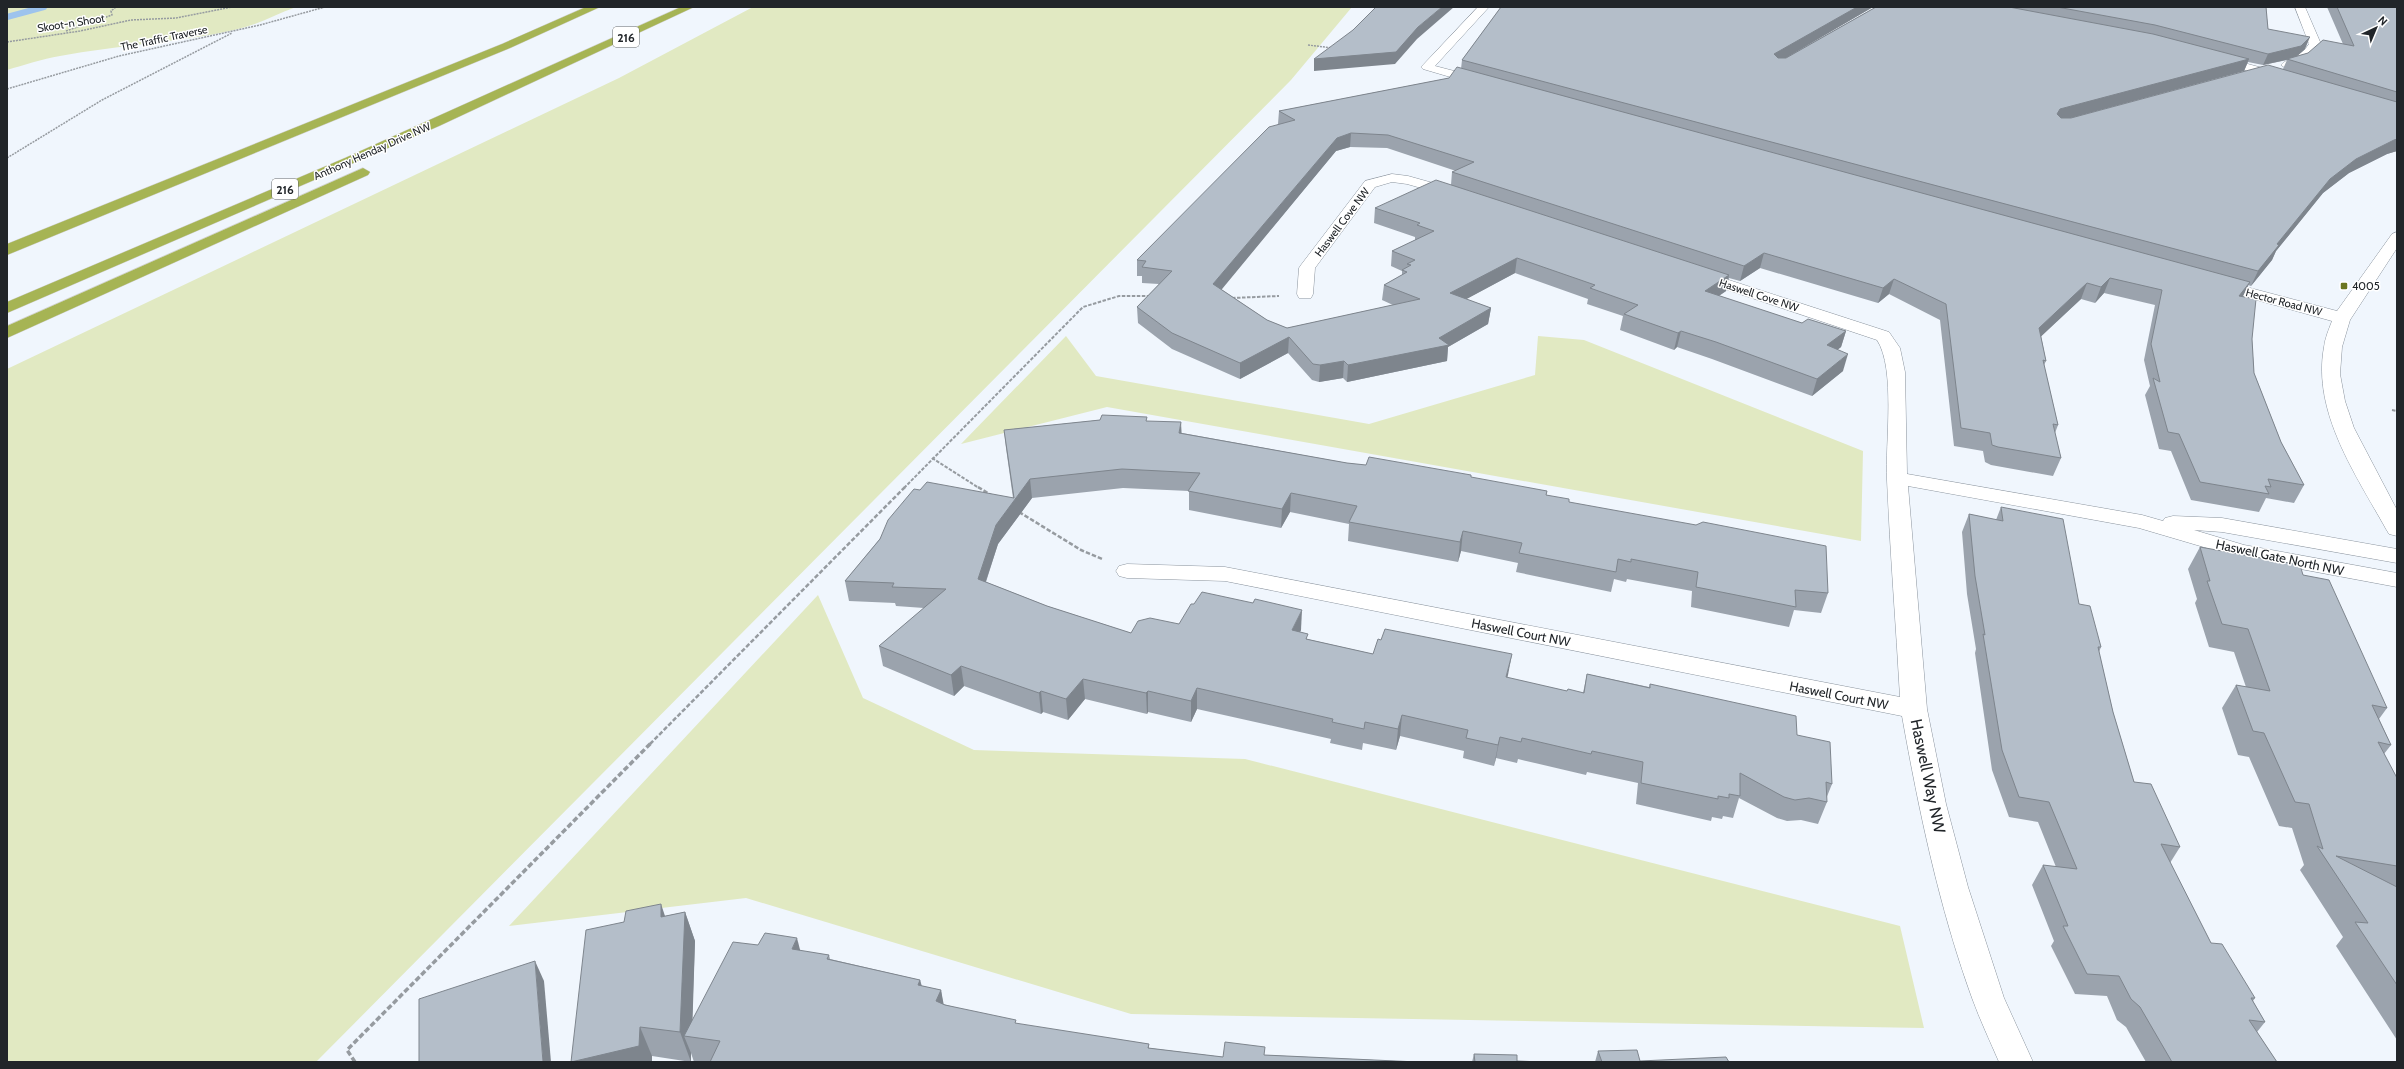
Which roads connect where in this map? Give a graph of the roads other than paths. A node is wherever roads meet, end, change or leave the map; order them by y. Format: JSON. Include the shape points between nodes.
{"nodes":[{"id":1,"x":595,"y":7,"type":"edge"},
{"id":2,"x":689,"y":7,"type":"edge"},
{"id":3,"x":1484,"y":7,"type":"edge"},
{"id":4,"x":2300,"y":7,"type":"edge"},
{"id":5,"x":2203,"y":55,"type":"edge"},
{"id":6,"x":562,"y":67,"type":"junction"},
{"id":7,"x":2263,"y":71,"type":"junction"},
{"id":8,"x":2241,"y":77,"type":"edge"},
{"id":9,"x":2293,"y":80,"type":"edge"},
{"id":10,"x":1496,"y":86,"type":"edge"},
{"id":11,"x":450,"y":132,"type":"dead end"},
{"id":12,"x":295,"y":133,"type":"junction"},
{"id":13,"x":380,"y":165,"type":"dead end"},
{"id":14,"x":1469,"y":199,"type":"edge"},
{"id":15,"x":14,"y":232,"type":"dead end"},
{"id":16,"x":2397,"y":237,"type":"edge"},
{"id":17,"x":7,"y":250,"type":"edge"},
{"id":18,"x":1680,"y":268,"type":"edge"},
{"id":19,"x":2203,"y":280,"type":"edge"},
{"id":20,"x":1306,"y":294,"type":"road end"},
{"id":21,"x":7,"y":308,"type":"edge"},
{"id":22,"x":2342,"y":318,"type":"junction"},
{"id":23,"x":7,"y":333,"type":"edge"},
{"id":24,"x":1897,"y":478,"type":"junction"},
{"id":25,"x":2142,"y":522,"type":"junction"},
{"id":26,"x":2397,"y":529,"type":"edge"},
{"id":27,"x":2397,"y":556,"type":"edge"},
{"id":28,"x":1127,"y":571,"type":"road end"},
{"id":29,"x":2397,"y":580,"type":"edge"},
{"id":30,"x":1914,"y":709,"type":"junction"},
{"id":31,"x":2016,"y":1062,"type":"edge"}],
"edges":[{"from":1,"to":12,"type":"highway"},
{"from":2,"to":6,"type":"highway","name":"Anthony Henday Drive NW","number":"216"},
{"from":3,"to":10,"type":"street","via":[[1427,67]]},
{"from":4,"to":7,"type":"street","via":[[2315,44],[2309,54],[2300,61]]},
{"from":5,"to":7,"type":"street"},
{"from":6,"to":11,"type":"highway"},
{"from":6,"to":21,"type":"highway","name":"Anthony Henday Drive NW","number":"216","via":[[330,170]]},
{"from":7,"to":8,"type":"street"},
{"from":7,"to":9,"type":"street"},
{"from":12,"to":15,"type":"highway"},
{"from":12,"to":17,"type":"highway"},
{"from":13,"to":23,"type":"highway"},
{"from":14,"to":20,"type":"street","name":"Haswell Cove NW","via":[[1408,180],[1392,178],[1370,184],[1307,268]]},
{"from":16,"to":22,"type":"street"},
{"from":18,"to":24,"type":"street","name":"Haswell Cove NW","via":[[1883,336],[1891,348],[1896,372]]},
{"from":19,"to":22,"type":"street","name":"Hector Road NW"},
{"from":22,"to":26,"type":"street","via":[[2334,342],[2332,360],[2332,382],[2338,410],[2350,440]]},
{"from":24,"to":25,"type":"street","name":"Haswell Gate North NW"},
{"from":24,"to":30,"type":"street","name":"Haswell Way NW"},
{"from":25,"to":27,"type":"street","name":"Haswell Gate North NW","via":[[2222,525]]},
{"from":25,"to":29,"type":"street","name":"Haswell Gate North NW","via":[[2241,551]]},
{"from":28,"to":30,"type":"street","name":"Haswell Court NW","via":[[1225,574]]},
{"from":30,"to":31,"type":"street","name":"Haswell Way NW","via":[[1932,804],[1953,887],[1988,998]]}]}
